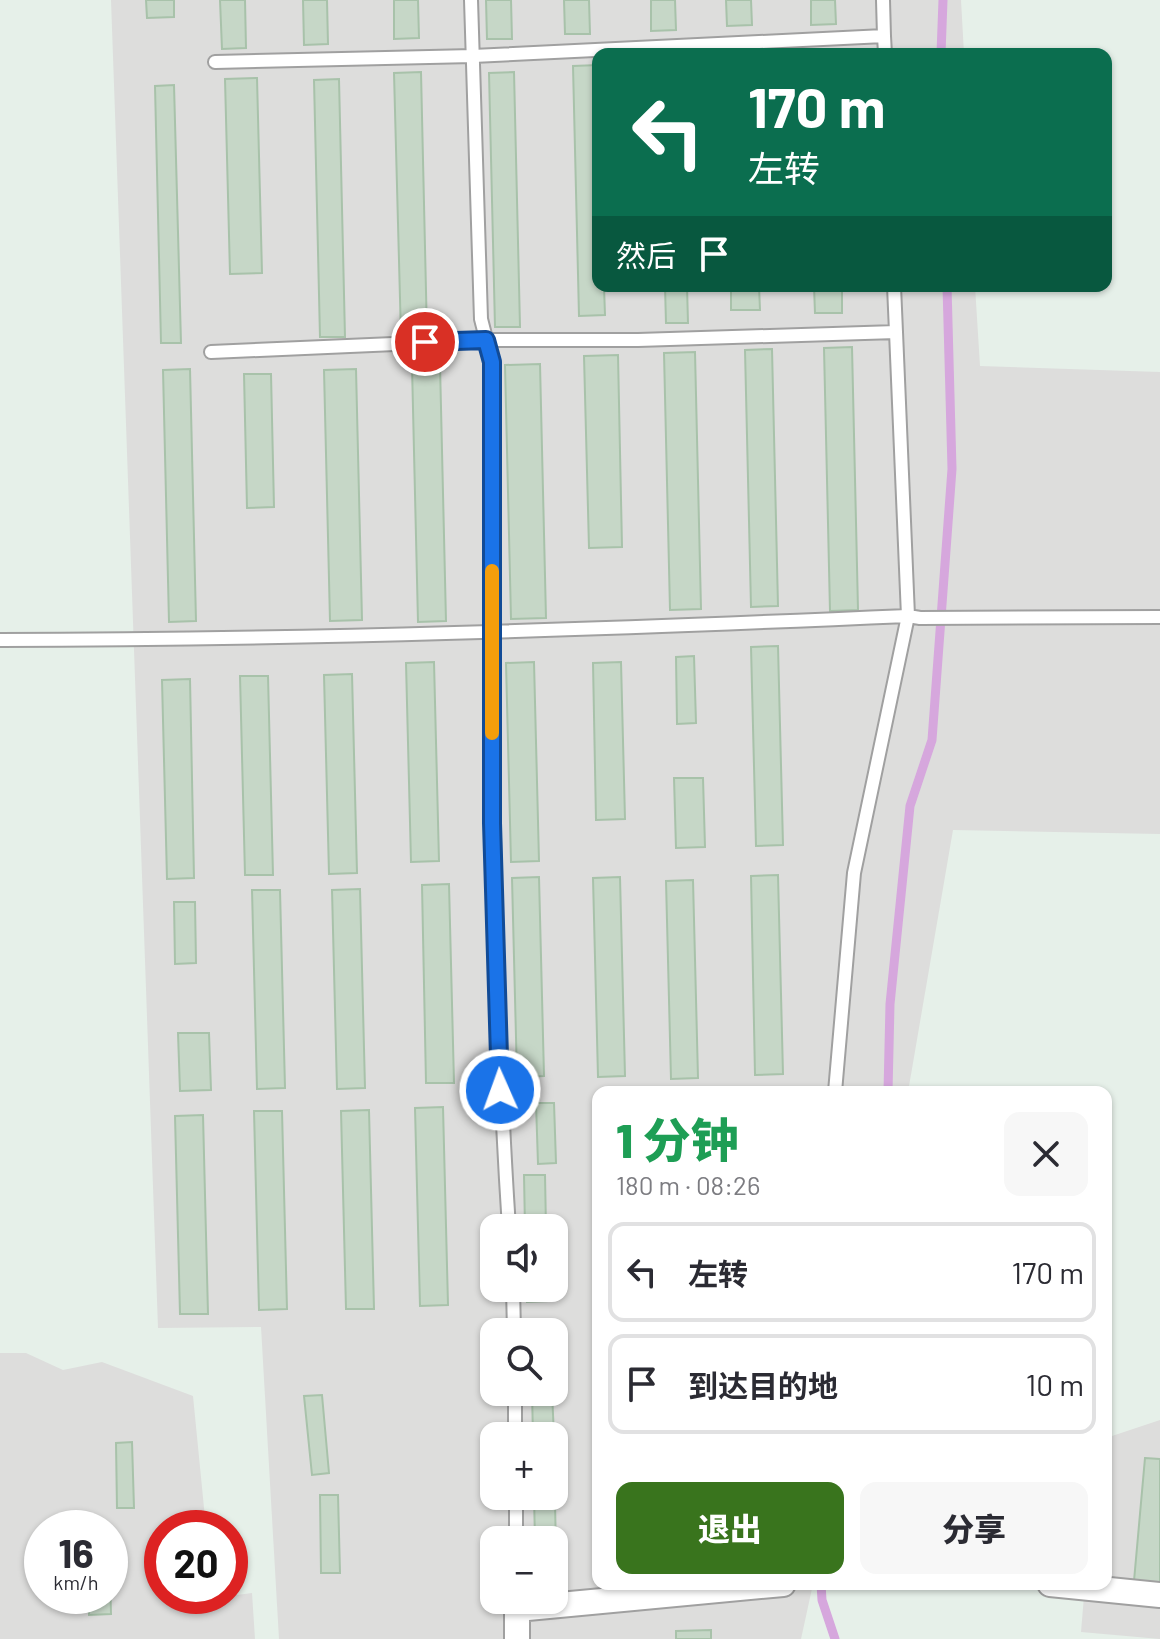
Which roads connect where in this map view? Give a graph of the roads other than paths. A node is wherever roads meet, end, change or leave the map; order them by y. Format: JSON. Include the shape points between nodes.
{"nodes":[{"id":1,"x":471,"y":0,"type":"edge"},
{"id":2,"x":883,"y":0,"type":"edge"},
{"id":3,"x":884,"y":36,"type":"junction"},
{"id":4,"x":637,"y":48,"type":"edge"},
{"id":5,"x":885,"y":48,"type":"edge"},
{"id":6,"x":592,"y":50,"type":"edge"},
{"id":7,"x":473,"y":56,"type":"junction"},
{"id":8,"x":215,"y":62,"type":"dead end"},
{"id":9,"x":894,"y":292,"type":"edge"},
{"id":10,"x":896,"y":332,"type":"junction"},
{"id":11,"x":486,"y":340,"type":"junction"},
{"id":12,"x":211,"y":352,"type":"dead end"},
{"id":13,"x":914,"y":617,"type":"junction"},
{"id":14,"x":1160,"y":617,"type":"edge"},
{"id":15,"x":492,"y":634,"type":"junction"},
{"id":16,"x":0,"y":640,"type":"edge"},
{"id":17,"x":836,"y":1086,"type":"edge"},
{"id":18,"x":508,"y":1214,"type":"edge"},
{"id":19,"x":703,"y":1590,"type":"edge"},
{"id":20,"x":1110,"y":1590,"type":"edge"},
{"id":21,"x":1160,"y":1595,"type":"edge"},
{"id":22,"x":568,"y":1600,"type":"edge"},
{"id":23,"x":517,"y":1614,"type":"edge"},
{"id":24,"x":517,"y":1639,"type":"edge"}],
"edges":[{"from":1,"to":7,"type":"lane"},
{"from":2,"to":3,"type":"lane"},
{"from":3,"to":4,"type":"lane"},
{"from":3,"to":5,"type":"lane"},
{"from":6,"to":7,"type":"lane"},
{"from":7,"to":8,"type":"lane"},
{"from":7,"to":11,"type":"lane","via":[[481,319]]},
{"from":9,"to":10,"type":"lane"},
{"from":10,"to":11,"type":"lane"},
{"from":10,"to":13,"type":"lane"},
{"from":11,"to":12,"type":"lane"},
{"from":11,"to":15,"type":"lane","via":[[492,362]]},
{"from":13,"to":14,"type":"lane"},
{"from":13,"to":15,"type":"lane"},
{"from":13,"to":17,"type":"lane","via":[[854,873]]},
{"from":15,"to":16,"type":"lane"},
{"from":15,"to":18,"type":"lane","via":[[493,839]]},
{"from":19,"to":22,"type":"street"},
{"from":20,"to":21,"type":"street"},
{"from":23,"to":24,"type":"street"}]}
